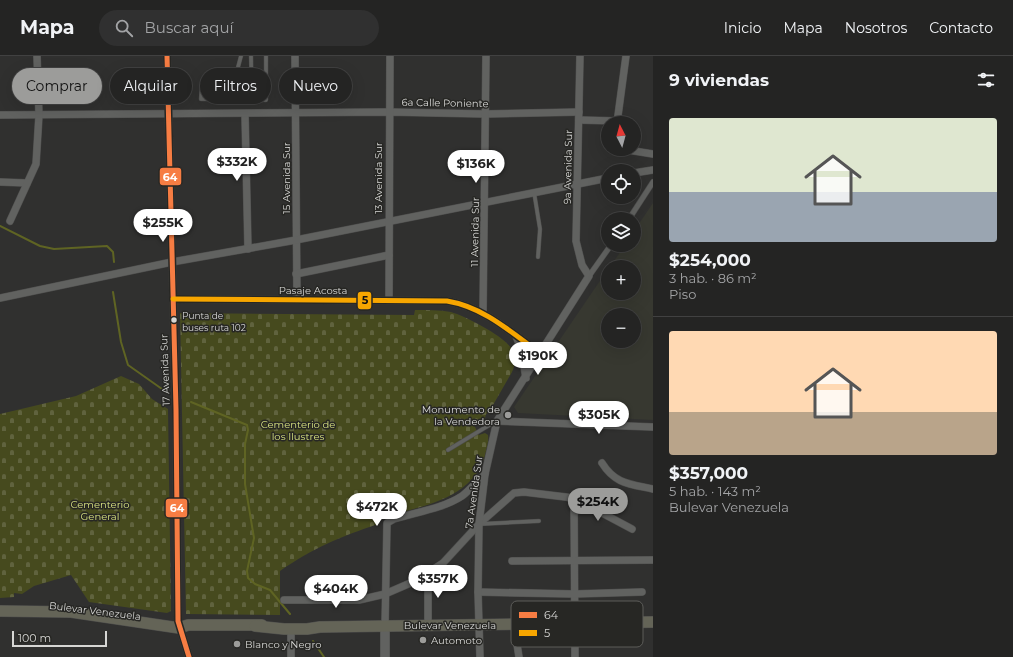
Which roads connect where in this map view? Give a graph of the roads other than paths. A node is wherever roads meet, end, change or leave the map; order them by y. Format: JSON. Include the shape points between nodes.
{"nodes":[{"id":1,"x":38,"y":56,"type":"edge"},
{"id":2,"x":167,"y":56,"type":"edge"},
{"id":3,"x":241,"y":56,"type":"edge"},
{"id":4,"x":252,"y":56,"type":"edge"},
{"id":5,"x":266,"y":56,"type":"edge"},
{"id":6,"x":295,"y":56,"type":"edge"},
{"id":7,"x":390,"y":56,"type":"edge"},
{"id":8,"x":486,"y":56,"type":"edge"},
{"id":9,"x":580,"y":56,"type":"edge"},
{"id":10,"x":626,"y":56,"type":"edge"},
{"id":11,"x":238,"y":68,"type":"edge"},
{"id":12,"x":252,"y":68,"type":"edge"},
{"id":13,"x":266,"y":68,"type":"edge"},
{"id":14,"x":226,"y":99,"type":"joint"},
{"id":15,"x":390,"y":112,"type":"junction"},
{"id":16,"x":579,"y":112,"type":"junction"},
{"id":17,"x":168,"y":114,"type":"junction"},
{"id":18,"x":245,"y":114,"type":"junction"},
{"id":19,"x":295,"y":114,"type":"junction"},
{"id":20,"x":485,"y":114,"type":"junction"},
{"id":21,"x":0,"y":115,"type":"edge"},
{"id":22,"x":39,"y":115,"type":"junction"},
{"id":23,"x":619,"y":116,"type":"edge"},
{"id":24,"x":579,"y":120,"type":"junction"},
{"id":25,"x":601,"y":121,"type":"edge"},
{"id":26,"x":641,"y":152,"type":"edge"},
{"id":27,"x":653,"y":154,"type":"edge"},
{"id":28,"x":653,"y":170,"type":"edge"},
{"id":29,"x":641,"y":172,"type":"edge"},
{"id":30,"x":601,"y":179,"type":"edge"},
{"id":31,"x":0,"y":182,"type":"edge"},
{"id":32,"x":653,"y":182,"type":"edge"},
{"id":33,"x":27,"y":184,"type":"junction"},
{"id":34,"x":578,"y":184,"type":"junction"},
{"id":35,"x":534,"y":192,"type":"junction"},
{"id":36,"x":485,"y":202,"type":"junction"},
{"id":37,"x":633,"y":212,"type":"edge"},
{"id":38,"x":10,"y":221,"type":"dead end"},
{"id":39,"x":389,"y":221,"type":"junction"},
{"id":40,"x":296,"y":240,"type":"junction"},
{"id":41,"x":248,"y":249,"type":"junction"},
{"id":42,"x":606,"y":252,"type":"edge"},
{"id":43,"x":389,"y":255,"type":"junction"},
{"id":44,"x":538,"y":257,"type":"dead end"},
{"id":45,"x":172,"y":262,"type":"junction"},
{"id":46,"x":296,"y":274,"type":"junction"},
{"id":47,"x":589,"y":276,"type":"junction"},
{"id":48,"x":0,"y":298,"type":"edge"},
{"id":49,"x":173,"y":299,"type":"junction"},
{"id":50,"x":296,"y":300,"type":"junction"},
{"id":51,"x":389,"y":300,"type":"junction"},
{"id":52,"x":483,"y":313,"type":"junction"},
{"id":53,"x":516,"y":335,"type":"junction"},
{"id":54,"x":541,"y":354,"type":"junction"},
{"id":55,"x":526,"y":378,"type":"junction"},
{"id":56,"x":497,"y":421,"type":"junction"},
{"id":57,"x":653,"y":428,"type":"edge"},
{"id":58,"x":448,"y":450,"type":"dead end"},
{"id":59,"x":602,"y":463,"type":"dead end"},
{"id":60,"x":485,"y":474,"type":"junction"},
{"id":61,"x":653,"y":489,"type":"edge"},
{"id":62,"x":574,"y":498,"type":"junction"},
{"id":63,"x":539,"y":521,"type":"dead end"},
{"id":64,"x":479,"y":524,"type":"junction"},
{"id":65,"x":632,"y":529,"type":"dead end"},
{"id":66,"x":653,"y":560,"type":"edge"},
{"id":67,"x":512,"y":561,"type":"dead end"},
{"id":68,"x":574,"y":561,"type":"junction"},
{"id":69,"x":428,"y":573,"type":"junction"},
{"id":70,"x":478,"y":592,"type":"junction"},
{"id":71,"x":642,"y":592,"type":"dead end"},
{"id":72,"x":385,"y":594,"type":"junction"},
{"id":73,"x":574,"y":594,"type":"junction"},
{"id":74,"x":284,"y":600,"type":"dead end"},
{"id":75,"x":574,"y":601,"type":"edge"},
{"id":76,"x":0,"y":605,"type":"edge"},
{"id":77,"x":0,"y":611,"type":"edge"},
{"id":78,"x":643,"y":622,"type":"edge"},
{"id":79,"x":653,"y":622,"type":"edge"},
{"id":80,"x":182,"y":625,"type":"junction"},
{"id":81,"x":479,"y":625,"type":"junction"},
{"id":82,"x":511,"y":625,"type":"edge"},
{"id":83,"x":255,"y":626,"type":"junction"},
{"id":84,"x":385,"y":626,"type":"junction"},
{"id":85,"x":428,"y":626,"type":"junction"},
{"id":86,"x":320,"y":627,"type":"junction"},
{"id":87,"x":291,"y":629,"type":"junction"},
{"id":88,"x":517,"y":647,"type":"edge"},
{"id":89,"x":189,"y":657,"type":"edge"},
{"id":90,"x":291,"y":657,"type":"edge"},
{"id":91,"x":385,"y":657,"type":"edge"},
{"id":92,"x":480,"y":657,"type":"edge"},
{"id":93,"x":519,"y":657,"type":"edge"}],
"edges":[{"from":1,"to":22,"type":"street"},
{"from":2,"to":17,"type":"street","name":"17 Avenida Sur"},
{"from":3,"to":11,"type":"lane"},
{"from":4,"to":12,"type":"lane"},
{"from":5,"to":13,"type":"lane"},
{"from":6,"to":19,"type":"street","name":"15 Avenida Sur"},
{"from":7,"to":15,"type":"street","name":"13 Avenida Sur"},
{"from":8,"to":20,"type":"street","name":"11 Avenida Sur"},
{"from":9,"to":16,"type":"street","name":"9a Avenida Sur"},
{"from":10,"to":23,"type":"street"},
{"from":14,"to":14,"type":"lane","via":[[226,85],[202,85],[202,99]]},
{"from":15,"to":19,"type":"street","name":"6a Calle Poniente"},
{"from":15,"to":20,"type":"street","name":"6a Calle Poniente"},
{"from":15,"to":39,"type":"street","name":"13 Avenida Sur"},
{"from":16,"to":20,"type":"street","name":"6a Calle Poniente"},
{"from":16,"to":24,"type":"street","name":"9a Avenida Sur"},
{"from":17,"to":18,"type":"street","name":"6a Calle Poniente"},
{"from":17,"to":22,"type":"street","name":"6a Calle Poniente"},
{"from":17,"to":45,"type":"street","name":"17 Avenida Sur"},
{"from":18,"to":19,"type":"street","name":"6a Calle Poniente"},
{"from":18,"to":41,"type":"street"},
{"from":19,"to":40,"type":"street","name":"15 Avenida Sur"},
{"from":20,"to":36,"type":"street","name":"11 Avenida Sur"},
{"from":21,"to":22,"type":"street","name":"6a Calle Poniente"},
{"from":22,"to":33,"type":"street","via":[[36,164]]},
{"from":24,"to":25,"type":"street"},
{"from":24,"to":34,"type":"street","name":"9a Avenida Sur"},
{"from":26,"to":27,"type":"street"},
{"from":28,"to":29,"type":"street"},
{"from":30,"to":34,"type":"street"},
{"from":31,"to":33,"type":"street"},
{"from":32,"to":37,"type":"street"},
{"from":33,"to":38,"type":"street"},
{"from":34,"to":35,"type":"street"},
{"from":34,"to":47,"type":"street","name":"9a Avenida Sur","via":[[576,241],[582,265]]},
{"from":35,"to":36,"type":"street"},
{"from":35,"to":44,"type":"lane","via":[[540,229]]},
{"from":36,"to":39,"type":"street"},
{"from":36,"to":52,"type":"street","name":"11 Avenida Sur"},
{"from":39,"to":40,"type":"street"},
{"from":39,"to":43,"type":"street","name":"13 Avenida Sur"},
{"from":40,"to":41,"type":"street"},
{"from":40,"to":46,"type":"street","name":"15 Avenida Sur"},
{"from":41,"to":45,"type":"street"},
{"from":42,"to":47,"type":"street","name":"7a Avenida Sur"},
{"from":43,"to":46,"type":"street"},
{"from":43,"to":51,"type":"street","name":"13 Avenida Sur"},
{"from":45,"to":48,"type":"street"},
{"from":45,"to":49,"type":"street","name":"17 Avenida Sur"},
{"from":46,"to":50,"type":"street","name":"15 Avenida Sur"},
{"from":47,"to":54,"type":"street","name":"7a Avenida Sur"},
{"from":49,"to":50,"type":"street","name":"Pasaje Acosta"},
{"from":49,"to":80,"type":"street","name":"17 Avenida Sur"},
{"from":50,"to":51,"type":"street","name":"Pasaje Acosta"},
{"from":51,"to":52,"type":"street","name":"Pasaje Acosta","via":[[447,301]]},
{"from":52,"to":53,"type":"street","name":"Pasaje Acosta"},
{"from":53,"to":54,"type":"street","name":"Pasaje Acosta"},
{"from":53,"to":55,"type":"street","via":[[522,349]]},
{"from":54,"to":55,"type":"street","name":"7a Avenida Sur"},
{"from":55,"to":56,"type":"street","name":"7a Avenida Sur"},
{"from":56,"to":57,"type":"street"},
{"from":56,"to":58,"type":"lane"},
{"from":56,"to":60,"type":"street","name":"7a Avenida Sur"},
{"from":59,"to":61,"type":"street","via":[[614,479]]},
{"from":60,"to":64,"type":"street","name":"7a Avenida Sur"},
{"from":60,"to":72,"type":"street","via":[[463,495],[452,501],[389,522],[386,529]]},
{"from":62,"to":64,"type":"street","via":[[514,493]]},
{"from":62,"to":65,"type":"street"},
{"from":62,"to":68,"type":"street"},
{"from":63,"to":64,"type":"lane"},
{"from":64,"to":69,"type":"street","via":[[443,563]]},
{"from":64,"to":70,"type":"street","name":"7a Avenida Sur"},
{"from":66,"to":68,"type":"street"},
{"from":67,"to":68,"type":"street"},
{"from":68,"to":73,"type":"street"},
{"from":69,"to":72,"type":"street"},
{"from":69,"to":85,"type":"street"},
{"from":70,"to":73,"type":"street"},
{"from":70,"to":81,"type":"street","name":"7a Avenida Sur"},
{"from":71,"to":73,"type":"street"},
{"from":72,"to":74,"type":"street","via":[[359,600]]},
{"from":72,"to":84,"type":"street"},
{"from":73,"to":75,"type":"street"},
{"from":76,"to":80,"type":"highway","name":"Bulevar Venezuela","via":[[70,606]]},
{"from":77,"to":80,"type":"highway","name":"Bulevar Venezuela","via":[[71,612]]},
{"from":78,"to":79,"type":"highway","name":"Bulevar Venezuela"},
{"from":80,"to":83,"type":"highway","name":"Bulevar Venezuela"},
{"from":80,"to":89,"type":"street","name":"17 Avenida Sur"},
{"from":81,"to":82,"type":"highway","name":"Bulevar Venezuela"},
{"from":81,"to":85,"type":"highway","name":"Bulevar Venezuela"},
{"from":81,"to":92,"type":"street","name":"7a Avenida Sur"},
{"from":83,"to":86,"type":"highway","name":"Bulevar Venezuela","via":[[307,624]]},
{"from":83,"to":87,"type":"highway","name":"Bulevar Venezuela"},
{"from":84,"to":85,"type":"highway","name":"Bulevar Venezuela"},
{"from":84,"to":86,"type":"highway","name":"Bulevar Venezuela"},
{"from":84,"to":91,"type":"street"},
{"from":86,"to":87,"type":"highway","name":"Bulevar Venezuela"},
{"from":87,"to":90,"type":"street"},
{"from":88,"to":93,"type":"street"}]}
